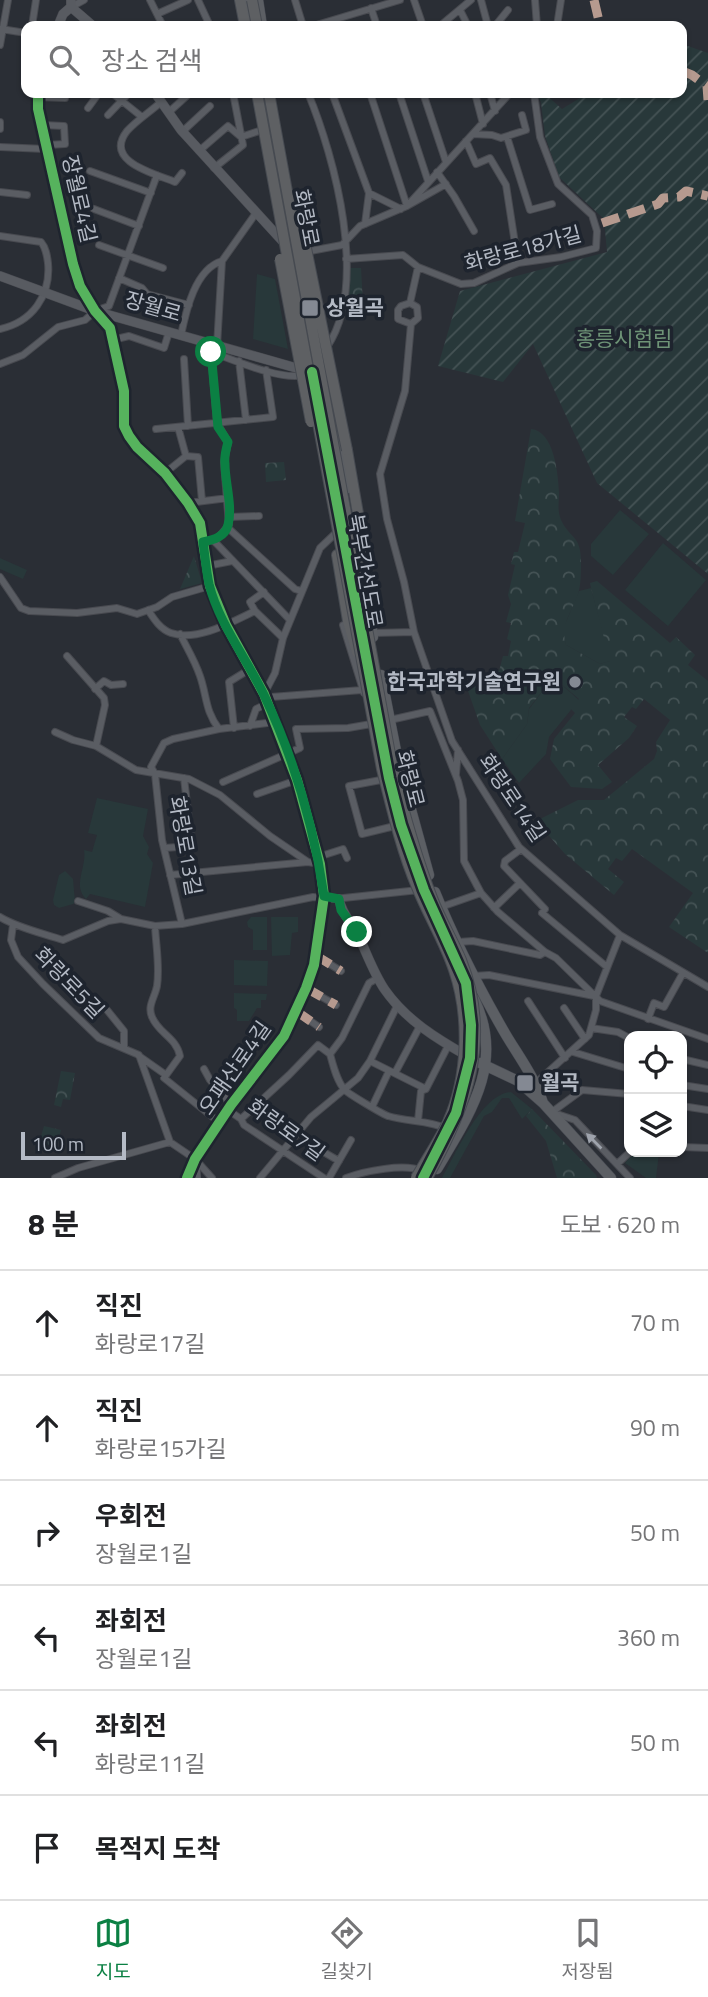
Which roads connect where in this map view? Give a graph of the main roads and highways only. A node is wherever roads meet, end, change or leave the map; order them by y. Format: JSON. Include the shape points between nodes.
{"nodes":[{"id":1,"x":240,"y":0,"type":"edge"},
{"id":2,"x":258,"y":0,"type":"edge"},
{"id":3,"x":249,"y":4,"type":"edge"},
{"id":4,"x":246,"y":21,"type":"edge"},
{"id":5,"x":255,"y":21,"type":"edge"},
{"id":6,"x":261,"y":21,"type":"edge"},
{"id":7,"x":258,"y":98,"type":"edge"},
{"id":8,"x":263,"y":98,"type":"edge"},
{"id":9,"x":272,"y":98,"type":"edge"},
{"id":10,"x":272,"y":98,"type":"edge"},
{"id":11,"x":266,"y":145,"type":"junction"},
{"id":12,"x":283,"y":167,"type":"junction"},
{"id":13,"x":297,"y":253,"type":"junction"},
{"id":14,"x":366,"y":585,"type":"junction"},
{"id":15,"x":368,"y":694,"type":"junction"},
{"id":16,"x":423,"y":872,"type":"junction"},
{"id":17,"x":437,"y":904,"type":"junction"},
{"id":18,"x":470,"y":979,"type":"junction"},
{"id":19,"x":470,"y":1058,"type":"junction"},
{"id":20,"x":485,"y":1066,"type":"junction"},
{"id":21,"x":543,"y":1103,"type":"junction"},
{"id":22,"x":425,"y":1177,"type":"edge"},
{"id":23,"x":611,"y":1178,"type":"edge"}],
"edges":[{"from":1,"to":4,"type":"highway"},
{"from":2,"to":6,"type":"main road"},
{"from":3,"to":5,"type":"highway","bridge":true},
{"from":7,"to":11,"type":"highway","name":"북부간선도로","bridge":true},
{"from":8,"to":13,"type":"main road","name":"화랑로"},
{"from":9,"to":12,"type":"highway","name":"북부간선도로","bridge":true},
{"from":10,"to":13,"type":"main road","name":"화랑로"},
{"from":11,"to":15,"type":"highway","bridge":true,"via":[[278,248],[348,621]]},
{"from":11,"to":22,"type":"highway","name":"북부간선도로","bridge":true,"via":[[382,769],[400,841],[452,964],[462,1004],[464,1053],[457,1093]]},
{"from":12,"to":14,"type":"highway","bridge":true,"via":[[293,185],[347,450]]},
{"from":12,"to":22,"type":"highway","name":"북부간선도로","bridge":true,"via":[[392,765],[406,824],[425,882],[461,962],[475,1019],[473,1061],[464,1101],[454,1129]]},
{"from":13,"to":14,"type":"main road","name":"화랑로","via":[[317,322]]},
{"from":13,"to":15,"type":"main road","name":"화랑로","via":[[312,372]]},
{"from":14,"to":16,"type":"main road","name":"화랑로"},
{"from":15,"to":16,"type":"main road","name":"화랑로","via":[[401,825]]},
{"from":16,"to":17,"type":"main road","name":"화랑로"},
{"from":16,"to":17,"type":"main road","name":"화랑로","via":[[424,890]]},
{"from":17,"to":18,"type":"main road","name":"화랑로"},
{"from":17,"to":18,"type":"main road","name":"화랑로","via":[[458,942]]},
{"from":18,"to":19,"type":"main road","name":"화랑로"},
{"from":18,"to":20,"type":"main road","via":[[484,1024]]},
{"from":18,"to":21,"type":"main road","name":"화랑로","via":[[537,1082]]},
{"from":19,"to":20,"type":"main road"},
{"from":19,"to":22,"type":"main road","name":"화랑로","via":[[449,1129]]},
{"from":20,"to":21,"type":"main road","via":[[518,1081]]},
{"from":20,"to":22,"type":"main road","via":[[468,1117]]},
{"from":21,"to":23,"type":"main road"}]}
